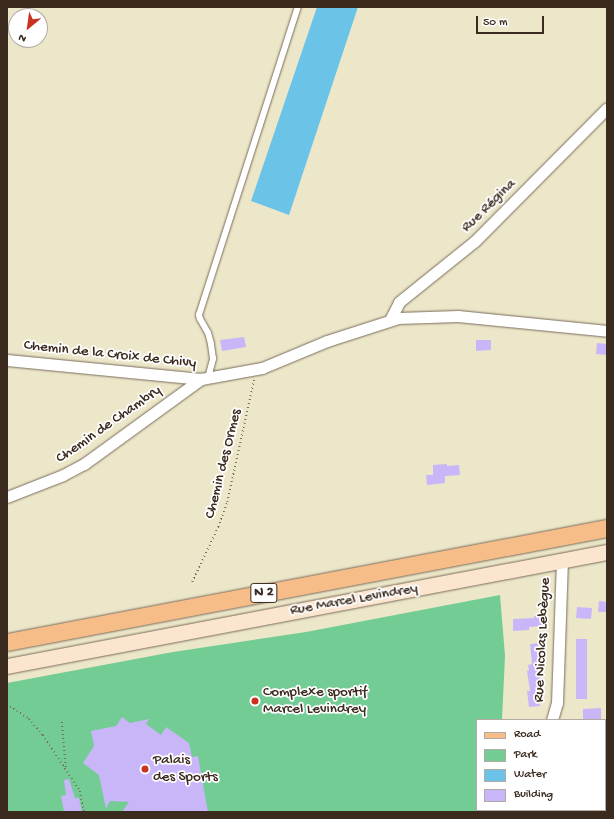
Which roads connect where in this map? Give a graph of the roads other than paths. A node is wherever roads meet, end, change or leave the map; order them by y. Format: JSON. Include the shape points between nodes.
{"nodes":[{"id":1,"x":298,"y":7,"type":"edge"},
{"id":2,"x":607,"y":108,"type":"edge"},
{"id":3,"x":390,"y":320,"type":"junction"},
{"id":4,"x":607,"y":331,"type":"edge"},
{"id":5,"x":7,"y":360,"type":"edge"},
{"id":6,"x":205,"y":378,"type":"junction"},
{"id":7,"x":7,"y":497,"type":"edge"},
{"id":8,"x":607,"y":528,"type":"edge"},
{"id":9,"x":607,"y":552,"type":"edge"},
{"id":10,"x":562,"y":561,"type":"junction"},
{"id":11,"x":7,"y":642,"type":"edge"},
{"id":12,"x":7,"y":666,"type":"edge"},
{"id":13,"x":552,"y":719,"type":"edge"}],
"edges":[{"from":1,"to":6,"type":"lane","via":[[200,315],[208,333],[213,359]]},
{"from":2,"to":3,"type":"street","name":"Rue Régina","via":[[475,241],[399,302]]},
{"from":3,"to":4,"type":"street","name":"Chemin de la Croix de Chivy","via":[[458,316]]},
{"from":3,"to":6,"type":"street","name":"Chemin de la Croix de Chivy","via":[[256,369]]},
{"from":5,"to":6,"type":"street","name":"Chemin de la Croix de Chivy"},
{"from":6,"to":7,"type":"street","name":"Chemin de Chambry","via":[[84,464]]},
{"from":8,"to":11,"type":"main road","number":"N 2"},
{"from":9,"to":10,"type":"street","name":"Rue Marcel Levindrey"},
{"from":10,"to":12,"type":"street","name":"Rue Marcel Levindrey"},
{"from":10,"to":13,"type":"street","name":"Rue Nicolas Lebègue","via":[[557,703]]}]}
